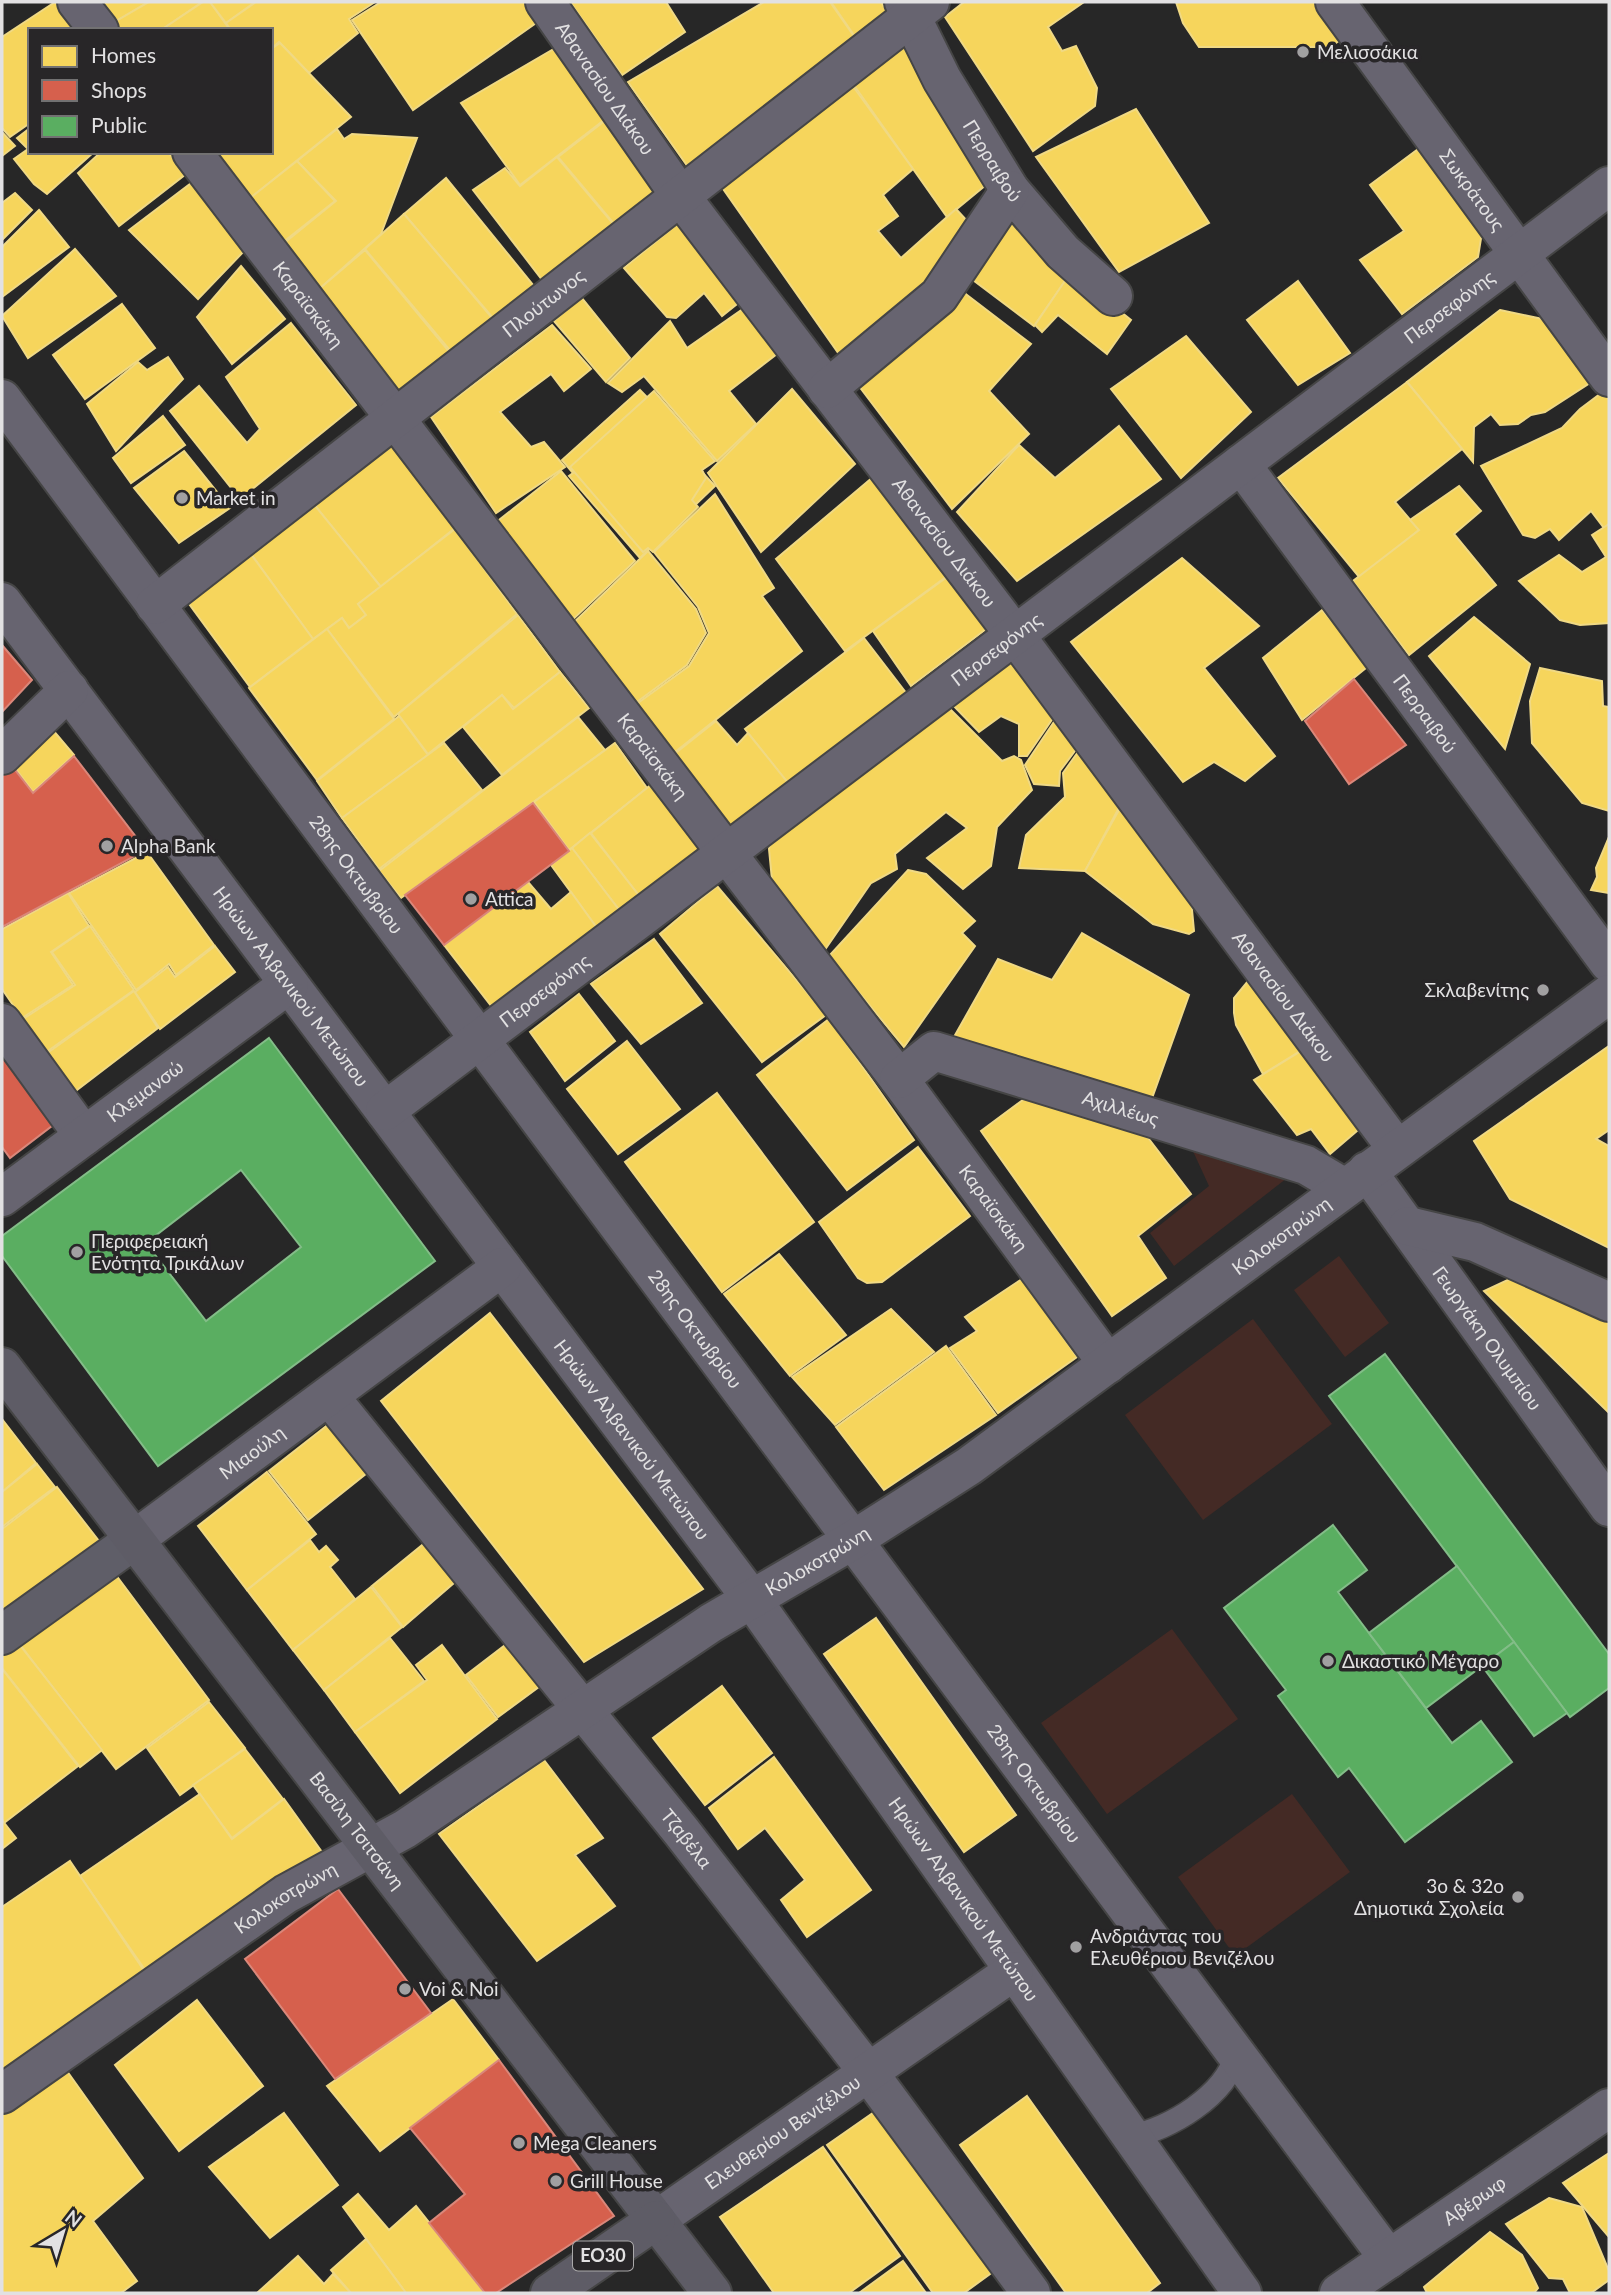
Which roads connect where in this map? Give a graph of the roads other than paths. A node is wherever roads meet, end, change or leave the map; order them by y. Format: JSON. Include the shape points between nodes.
{"nodes":[{"id":1,"x":77,"y":2,"type":"edge"},
{"id":2,"x":545,"y":2,"type":"edge"},
{"id":3,"x":1335,"y":2,"type":"edge"},
{"id":4,"x":915,"y":7,"type":"edge"},
{"id":5,"x":97,"y":28,"type":"edge"},
{"id":6,"x":194,"y":154,"type":"edge"},
{"id":7,"x":1609,"y":186,"type":"edge"},
{"id":8,"x":1010,"y":190,"type":"junction"},
{"id":9,"x":679,"y":194,"type":"junction"},
{"id":10,"x":1520,"y":254,"type":"junction"},
{"id":11,"x":1113,"y":296,"type":"dead end"},
{"id":12,"x":1609,"y":377,"type":"edge"},
{"id":13,"x":827,"y":389,"type":"junction"},
{"id":14,"x":2,"y":399,"type":"edge"},
{"id":15,"x":394,"y":418,"type":"junction"},
{"id":16,"x":1241,"y":464,"type":"junction"},
{"id":17,"x":2,"y":602,"type":"edge"},
{"id":18,"x":155,"y":605,"type":"junction"},
{"id":19,"x":1015,"y":635,"type":"junction"},
{"id":20,"x":69,"y":690,"type":"junction"},
{"id":21,"x":2,"y":755,"type":"edge"},
{"id":22,"x":725,"y":854,"type":"junction"},
{"id":23,"x":1609,"y":963,"type":"edge"},
{"id":24,"x":289,"y":984,"type":"junction"},
{"id":25,"x":1609,"y":994,"type":"edge"},
{"id":26,"x":2,"y":1023,"type":"edge"},
{"id":27,"x":479,"y":1040,"type":"junction"},
{"id":28,"x":899,"y":1079,"type":"junction"},
{"id":29,"x":385,"y":1111,"type":"junction"},
{"id":30,"x":84,"y":1136,"type":"junction"},
{"id":31,"x":1397,"y":1149,"type":"junction"},
{"id":32,"x":1356,"y":1179,"type":"junction"},
{"id":33,"x":2,"y":1197,"type":"edge"},
{"id":34,"x":1408,"y":1226,"type":"junction"},
{"id":35,"x":502,"y":1267,"type":"junction"},
{"id":36,"x":1609,"y":1301,"type":"edge"},
{"id":37,"x":1108,"y":1364,"type":"junction"},
{"id":38,"x":2,"y":1367,"type":"edge"},
{"id":39,"x":328,"y":1396,"type":"junction"},
{"id":40,"x":1609,"y":1507,"type":"edge"},
{"id":41,"x":134,"y":1540,"type":"junction"},
{"id":42,"x":853,"y":1540,"type":"junction"},
{"id":43,"x":751,"y":1598,"type":"junction"},
{"id":44,"x":2,"y":1634,"type":"edge"},
{"id":45,"x":581,"y":1709,"type":"junction"},
{"id":46,"x":370,"y":1849,"type":"junction"},
{"id":47,"x":1014,"y":1971,"type":"junction"},
{"id":48,"x":1236,"y":2055,"type":"junction"},
{"id":49,"x":868,"y":2072,"type":"junction"},
{"id":50,"x":2,"y":2094,"type":"edge"},
{"id":51,"x":1609,"y":2108,"type":"edge"},
{"id":52,"x":1131,"y":2136,"type":"junction"},
{"id":53,"x":656,"y":2220,"type":"junction"},
{"id":54,"x":1389,"y":2259,"type":"junction"},
{"id":55,"x":550,"y":2293,"type":"edge"},
{"id":56,"x":712,"y":2293,"type":"edge"},
{"id":57,"x":1031,"y":2293,"type":"edge"},
{"id":58,"x":1242,"y":2293,"type":"edge"},
{"id":59,"x":1339,"y":2293,"type":"edge"}],
"edges":[{"from":1,"to":5,"type":"street"},
{"from":2,"to":9,"type":"street","name":"Αθανασίου Διάκου"},
{"from":3,"to":10,"type":"street","name":"Σωκράτους"},
{"from":4,"to":8,"type":"street","name":"Περραιβού","via":[[942,79]]},
{"from":4,"to":9,"type":"street","name":"Πλούτωνος"},
{"from":6,"to":15,"type":"street","name":"Καραϊσκάκη"},
{"from":7,"to":10,"type":"street","name":"Περσεφόνης"},
{"from":8,"to":11,"type":"street","name":"Περραιβού","via":[[1063,252]]},
{"from":8,"to":13,"type":"street","via":[[939,296]]},
{"from":9,"to":13,"type":"street","name":"Αθανασίου Διάκου"},
{"from":9,"to":15,"type":"street","name":"Πλούτωνος"},
{"from":10,"to":12,"type":"street","name":"Σωκράτους"},
{"from":10,"to":16,"type":"street","name":"Περσεφόνης"},
{"from":13,"to":19,"type":"street","name":"Αθανασίου Διάκου"},
{"from":14,"to":18,"type":"street","name":"28ης Οκτωβρίου"},
{"from":15,"to":18,"type":"street","name":"Πλούτωνος"},
{"from":15,"to":22,"type":"street","name":"Καραϊσκάκη"},
{"from":16,"to":19,"type":"street","name":"Περσεφόνης"},
{"from":16,"to":23,"type":"street","name":"Περραιβού"},
{"from":17,"to":20,"type":"street","name":"Ηρώων Αλβανικού Μετώπου"},
{"from":18,"to":27,"type":"street","name":"28ης Οκτωβρίου"},
{"from":19,"to":22,"type":"street","name":"Περσεφόνης"},
{"from":19,"to":31,"type":"street","name":"Αθανασίου Διάκου"},
{"from":20,"to":21,"type":"street"},
{"from":20,"to":24,"type":"street","name":"Ηρώων Αλβανικού Μετώπου"},
{"from":22,"to":27,"type":"street","name":"Περσεφόνης"},
{"from":22,"to":28,"type":"street","name":"Καραϊσκάκη"},
{"from":24,"to":29,"type":"street","name":"Ηρώων Αλβανικού Μετώπου"},
{"from":24,"to":30,"type":"street","name":"Κλεμανσώ"},
{"from":25,"to":31,"type":"street","name":"Κολοκοτρώνη"},
{"from":26,"to":30,"type":"street"},
{"from":27,"to":29,"type":"street","name":"Περσεφόνης"},
{"from":27,"to":42,"type":"street","name":"28ης Οκτωβρίου"},
{"from":28,"to":32,"type":"street","name":"Αχιλλέως","via":[[934,1051]]},
{"from":28,"to":37,"type":"street","name":"Καραϊσκάκη"},
{"from":29,"to":35,"type":"street","name":"Ηρώων Αλβανικού Μετώπου"},
{"from":30,"to":33,"type":"street","name":"Κλεμανσώ"},
{"from":31,"to":32,"type":"street","name":"Κολοκοτρώνη"},
{"from":32,"to":34,"type":"street","name":"Γεωργάκη Ολυμπίου"},
{"from":32,"to":37,"type":"street","name":"Κολοκοτρώνη"},
{"from":34,"to":36,"type":"street","via":[[1475,1242]]},
{"from":34,"to":40,"type":"street","name":"Γεωργάκη Ολυμπίου"},
{"from":35,"to":39,"type":"street","name":"Μιαούλη"},
{"from":35,"to":43,"type":"street","name":"Ηρώων Αλβανικού Μετώπου"},
{"from":37,"to":42,"type":"street","name":"Κολοκοτρώνη","via":[[969,1466]]},
{"from":38,"to":41,"type":"main road","name":"Βασίλη Τσιτσάνη"},
{"from":39,"to":41,"type":"street","name":"Μιαούλη"},
{"from":39,"to":45,"type":"street","name":"Τζαβέλα"},
{"from":41,"to":44,"type":"street","name":"Μιαούλη"},
{"from":41,"to":46,"type":"main road","name":"Βασίλη Τσιτσάνη"},
{"from":42,"to":43,"type":"street","name":"Κολοκοτρώνη"},
{"from":42,"to":48,"type":"street","name":"28ης Οκτωβρίου"},
{"from":43,"to":45,"type":"street","name":"Κολοκοτρώνη"},
{"from":43,"to":47,"type":"street","name":"Ηρώων Αλβανικού Μετώπου"},
{"from":45,"to":46,"type":"street","name":"Κολοκοτρώνη"},
{"from":45,"to":49,"type":"street","name":"Τζαβέλα"},
{"from":46,"to":50,"type":"street","name":"Κολοκοτρώνη","via":[[248,1919]]},
{"from":46,"to":53,"type":"main road","name":"Βασίλη Τσιτσάνη"},
{"from":47,"to":49,"type":"street","name":"Ελευθερίου Βενιζέλου"},
{"from":47,"to":52,"type":"street","name":"Ηρώων Αλβανικού Μετώπου"},
{"from":48,"to":52,"type":"lane","via":[[1221,2081],[1197,2106],[1166,2126]]},
{"from":48,"to":54,"type":"street","name":"28ης Οκτωβρίου"},
{"from":49,"to":53,"type":"street","name":"Ελευθερίου Βενιζέλου"},
{"from":49,"to":57,"type":"street","name":"Τζαβέλα"},
{"from":51,"to":54,"type":"street","name":"Αβέρωφ"},
{"from":52,"to":58,"type":"street","name":"Ηρώων Αλβανικού Μετώπου"},
{"from":53,"to":55,"type":"main road","name":"Ελευθερίου Βενιζέλου","number":"ΕΟ30"},
{"from":53,"to":56,"type":"main road","name":"Βασίλη Τσιτσάνη"},
{"from":54,"to":59,"type":"street","name":"Αβέρωφ"}]}
